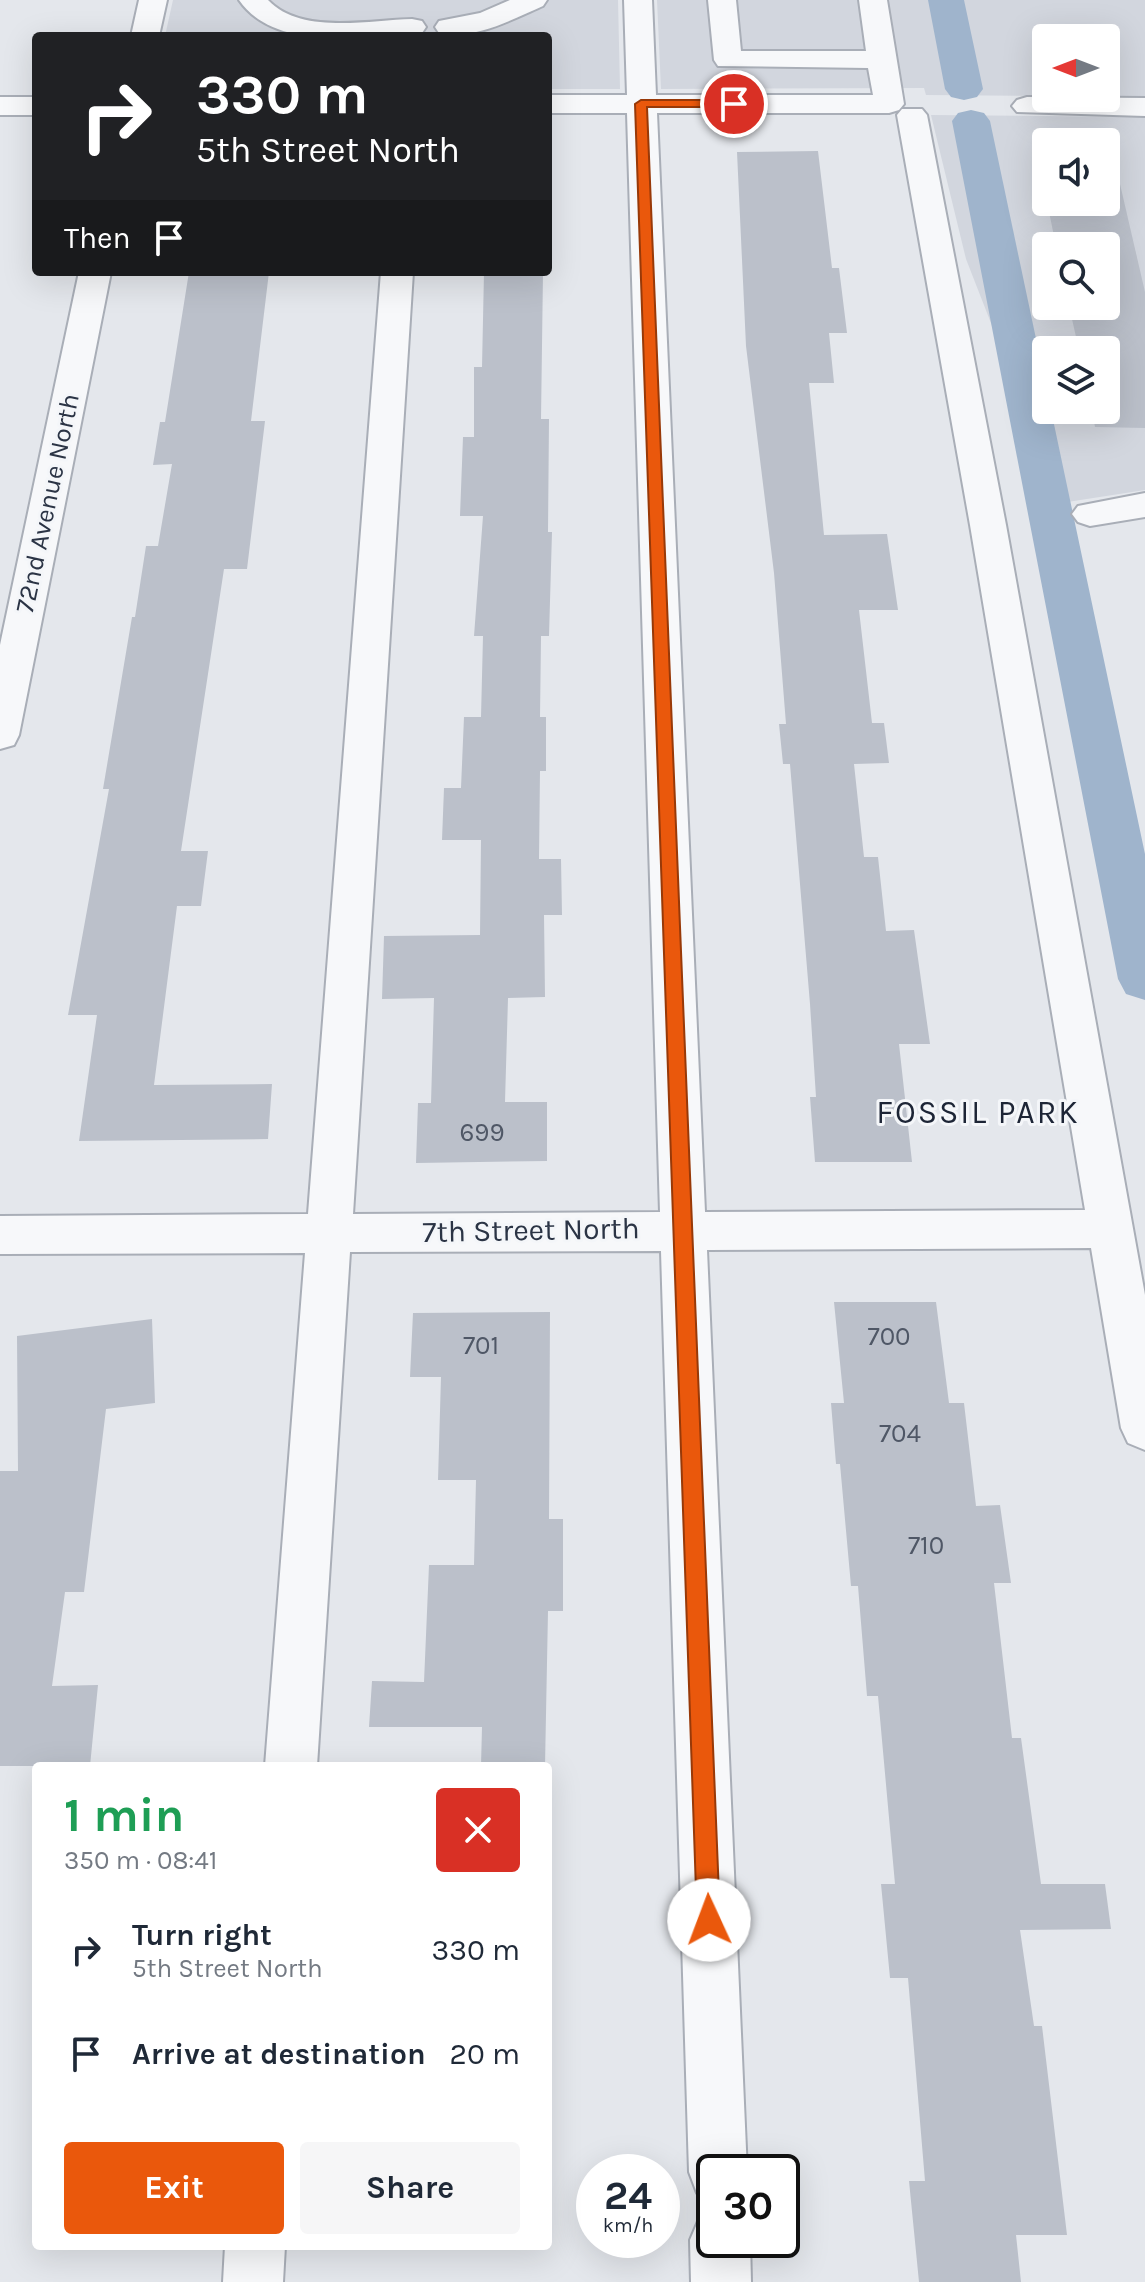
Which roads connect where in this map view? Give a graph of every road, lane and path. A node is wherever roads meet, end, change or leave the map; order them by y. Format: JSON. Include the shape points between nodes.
{"nodes":[{"id":1,"x":153,"y":0,"type":"edge"},
{"id":2,"x":253,"y":0,"type":"edge"},
{"id":3,"x":533,"y":0,"type":"edge"},
{"id":4,"x":638,"y":0,"type":"edge"},
{"id":5,"x":722,"y":0,"type":"edge"},
{"id":6,"x":873,"y":0,"type":"edge"},
{"id":7,"x":412,"y":27,"type":"dead end"},
{"id":8,"x":449,"y":27,"type":"dead end"},
{"id":9,"x":146,"y":32,"type":"edge"},
{"id":10,"x":881,"y":59,"type":"junction"},
{"id":11,"x":552,"y":104,"type":"edge"},
{"id":12,"x":641,"y":104,"type":"junction"},
{"id":13,"x":0,"y":106,"type":"edge"},
{"id":14,"x":32,"y":106,"type":"edge"},
{"id":15,"x":1027,"y":106,"type":"dead end"},
{"id":16,"x":1145,"y":107,"type":"edge"},
{"id":17,"x":900,"y":109,"type":"junction"},
{"id":18,"x":94,"y":276,"type":"edge"},
{"id":19,"x":397,"y":276,"type":"edge"},
{"id":20,"x":1145,"y":505,"type":"edge"},
{"id":21,"x":1090,"y":514,"type":"dead end"},
{"id":22,"x":0,"y":735,"type":"edge"},
{"id":23,"x":684,"y":1229,"type":"junction"},
{"id":24,"x":1110,"y":1229,"type":"junction"},
{"id":25,"x":330,"y":1232,"type":"junction"},
{"id":26,"x":0,"y":1235,"type":"edge"},
{"id":27,"x":1145,"y":1428,"type":"edge"},
{"id":28,"x":291,"y":1762,"type":"edge"},
{"id":29,"x":717,"y":2154,"type":"edge"},
{"id":30,"x":255,"y":2250,"type":"edge"},
{"id":31,"x":720,"y":2258,"type":"edge"},
{"id":32,"x":253,"y":2282,"type":"edge"},
{"id":33,"x":721,"y":2282,"type":"edge"}],
"edges":[{"from":1,"to":9,"type":"street"},
{"from":2,"to":7,"type":"street","via":[[271,20],[294,27]]},
{"from":3,"to":8,"type":"street","via":[[487,20]]},
{"from":4,"to":12,"type":"street"},
{"from":5,"to":10,"type":"street","via":[[728,60]]},
{"from":6,"to":10,"type":"street"},
{"from":10,"to":17,"type":"street"},
{"from":11,"to":12,"type":"street"},
{"from":12,"to":17,"type":"street"},
{"from":12,"to":23,"type":"street"},
{"from":13,"to":14,"type":"street"},
{"from":15,"to":16,"type":"street"},
{"from":17,"to":24,"type":"street","via":[[988,525]]},
{"from":18,"to":22,"type":"street","name":"72nd Avenue North"},
{"from":19,"to":25,"type":"street"},
{"from":20,"to":21,"type":"street"},
{"from":23,"to":24,"type":"street","name":"7th Street North"},
{"from":23,"to":25,"type":"street","name":"7th Street North"},
{"from":23,"to":29,"type":"street"},
{"from":24,"to":27,"type":"street"},
{"from":25,"to":26,"type":"street","name":"7th Street North"},
{"from":25,"to":28,"type":"street"},
{"from":30,"to":32,"type":"street"},
{"from":31,"to":33,"type":"street"}]}
